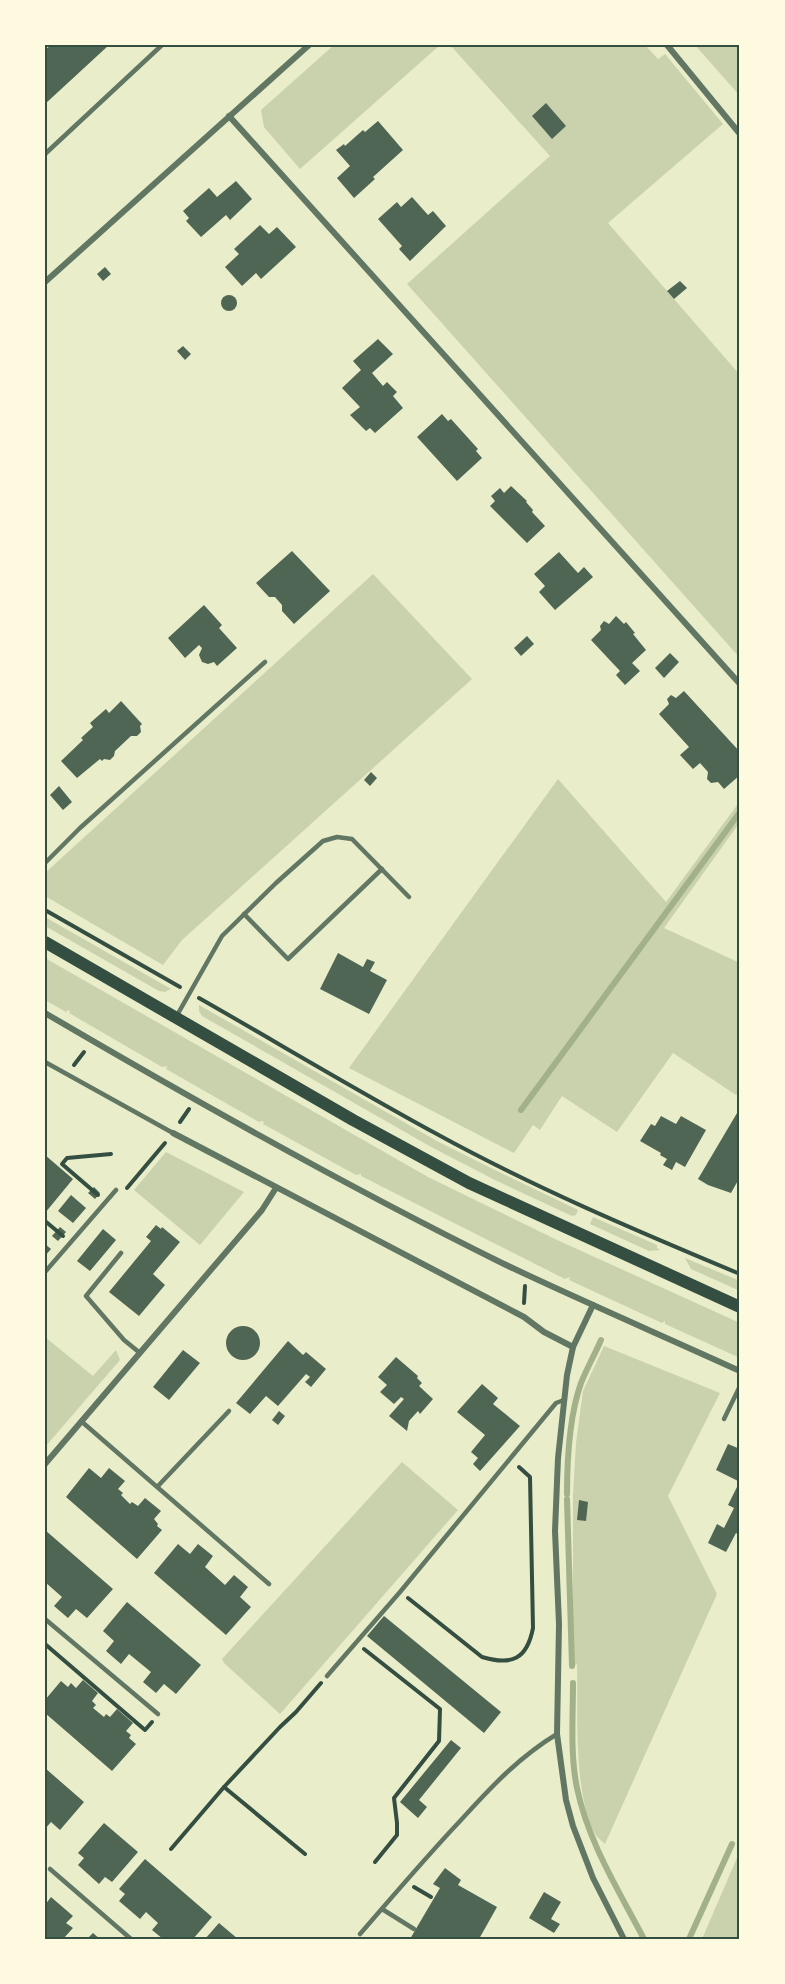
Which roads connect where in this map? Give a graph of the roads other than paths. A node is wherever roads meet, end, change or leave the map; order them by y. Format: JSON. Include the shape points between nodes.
{"nodes":[{"id":1,"x":162,"y":45,"type":"edge"},
{"id":2,"x":309,"y":45,"type":"edge"},
{"id":3,"x":667,"y":45,"type":"edge"},
{"id":4,"x":229,"y":116,"type":"junction"},
{"id":5,"x":740,"y":134,"type":"edge"},
{"id":6,"x":45,"y":154,"type":"edge"},
{"id":7,"x":45,"y":282,"type":"edge"},
{"id":8,"x":265,"y":662,"type":"dead end"},
{"id":9,"x":740,"y":684,"type":"edge"},
{"id":10,"x":45,"y":863,"type":"edge"},
{"id":11,"x":382,"y":869,"type":"junction"},
{"id":12,"x":409,"y":897,"type":"dead end"},
{"id":13,"x":244,"y":914,"type":"junction"},
{"id":14,"x":45,"y":942,"type":"edge"},
{"id":15,"x":45,"y":1013,"type":"edge"},
{"id":16,"x":176,"y":1017,"type":"junction"},
{"id":17,"x":45,"y":1062,"type":"edge"},
{"id":18,"x":173,"y":1133,"type":"joint"},
{"id":19,"x":276,"y":1188,"type":"junction"},
{"id":20,"x":116,"y":1190,"type":"road end"},
{"id":21,"x":121,"y":1253,"type":"dead end"},
{"id":22,"x":45,"y":1272,"type":"edge"},
{"id":23,"x":593,"y":1305,"type":"junction"},
{"id":24,"x":740,"y":1307,"type":"edge"},
{"id":25,"x":573,"y":1347,"type":"junction"},
{"id":26,"x":140,"y":1353,"type":"junction"},
{"id":27,"x":740,"y":1371,"type":"edge"},
{"id":28,"x":740,"y":1386,"type":"edge"},
{"id":29,"x":564,"y":1400,"type":"junction"},
{"id":30,"x":229,"y":1410,"type":"dead end"},
{"id":31,"x":724,"y":1419,"type":"dead end"},
{"id":32,"x":81,"y":1421,"type":"junction"},
{"id":33,"x":45,"y":1464,"type":"edge"},
{"id":34,"x":158,"y":1486,"type":"junction"},
{"id":35,"x":269,"y":1584,"type":"dead end"},
{"id":36,"x":45,"y":1619,"type":"edge"},
{"id":37,"x":327,"y":1676,"type":"road end"},
{"id":38,"x":158,"y":1714,"type":"dead end"},
{"id":39,"x":557,"y":1734,"type":"junction"},
{"id":40,"x":50,"y":1869,"type":"dead end"},
{"id":41,"x":382,"y":1909,"type":"junction"},
{"id":42,"x":414,"y":1929,"type":"dead end"},
{"id":43,"x":360,"y":1934,"type":"dead end"},
{"id":44,"x":130,"y":1939,"type":"edge"},
{"id":45,"x":624,"y":1939,"type":"edge"}],
"edges":[{"from":1,"to":6,"type":"lane"},
{"from":2,"to":4,"type":"street"},
{"from":3,"to":5,"type":"street"},
{"from":4,"to":7,"type":"street"},
{"from":4,"to":9,"type":"street"},
{"from":8,"to":10,"type":"lane"},
{"from":11,"to":12,"type":"lane"},
{"from":11,"to":13,"type":"lane","via":[[352,839],[323,841]]},
{"from":11,"to":13,"type":"lane","via":[[288,959]]},
{"from":13,"to":16,"type":"lane","via":[[222,936]]},
{"from":14,"to":16,"type":"main road"},
{"from":15,"to":23,"type":"street","via":[[411,1216]]},
{"from":16,"to":24,"type":"main road","via":[[469,1182]]},
{"from":17,"to":18,"type":"lane"},
{"from":18,"to":19,"type":"street"},
{"from":19,"to":25,"type":"street","via":[[524,1317]]},
{"from":19,"to":26,"type":"street","via":[[262,1210]]},
{"from":20,"to":22,"type":"lane"},
{"from":21,"to":26,"type":"lane","via":[[86,1296]]},
{"from":23,"to":25,"type":"street"},
{"from":23,"to":27,"type":"street"},
{"from":25,"to":29,"type":"street"},
{"from":26,"to":32,"type":"street"},
{"from":28,"to":31,"type":"lane"},
{"from":29,"to":37,"type":"lane","via":[[556,1403]]},
{"from":29,"to":39,"type":"street","via":[[555,1531],[559,1624]]},
{"from":30,"to":34,"type":"lane"},
{"from":32,"to":33,"type":"street"},
{"from":32,"to":34,"type":"lane"},
{"from":34,"to":35,"type":"lane"},
{"from":36,"to":38,"type":"lane"},
{"from":39,"to":41,"type":"lane","via":[[504,1773]]},
{"from":39,"to":45,"type":"street","via":[[573,1826],[593,1878]]},
{"from":40,"to":44,"type":"lane"},
{"from":41,"to":42,"type":"lane"},
{"from":41,"to":43,"type":"lane"}]}
